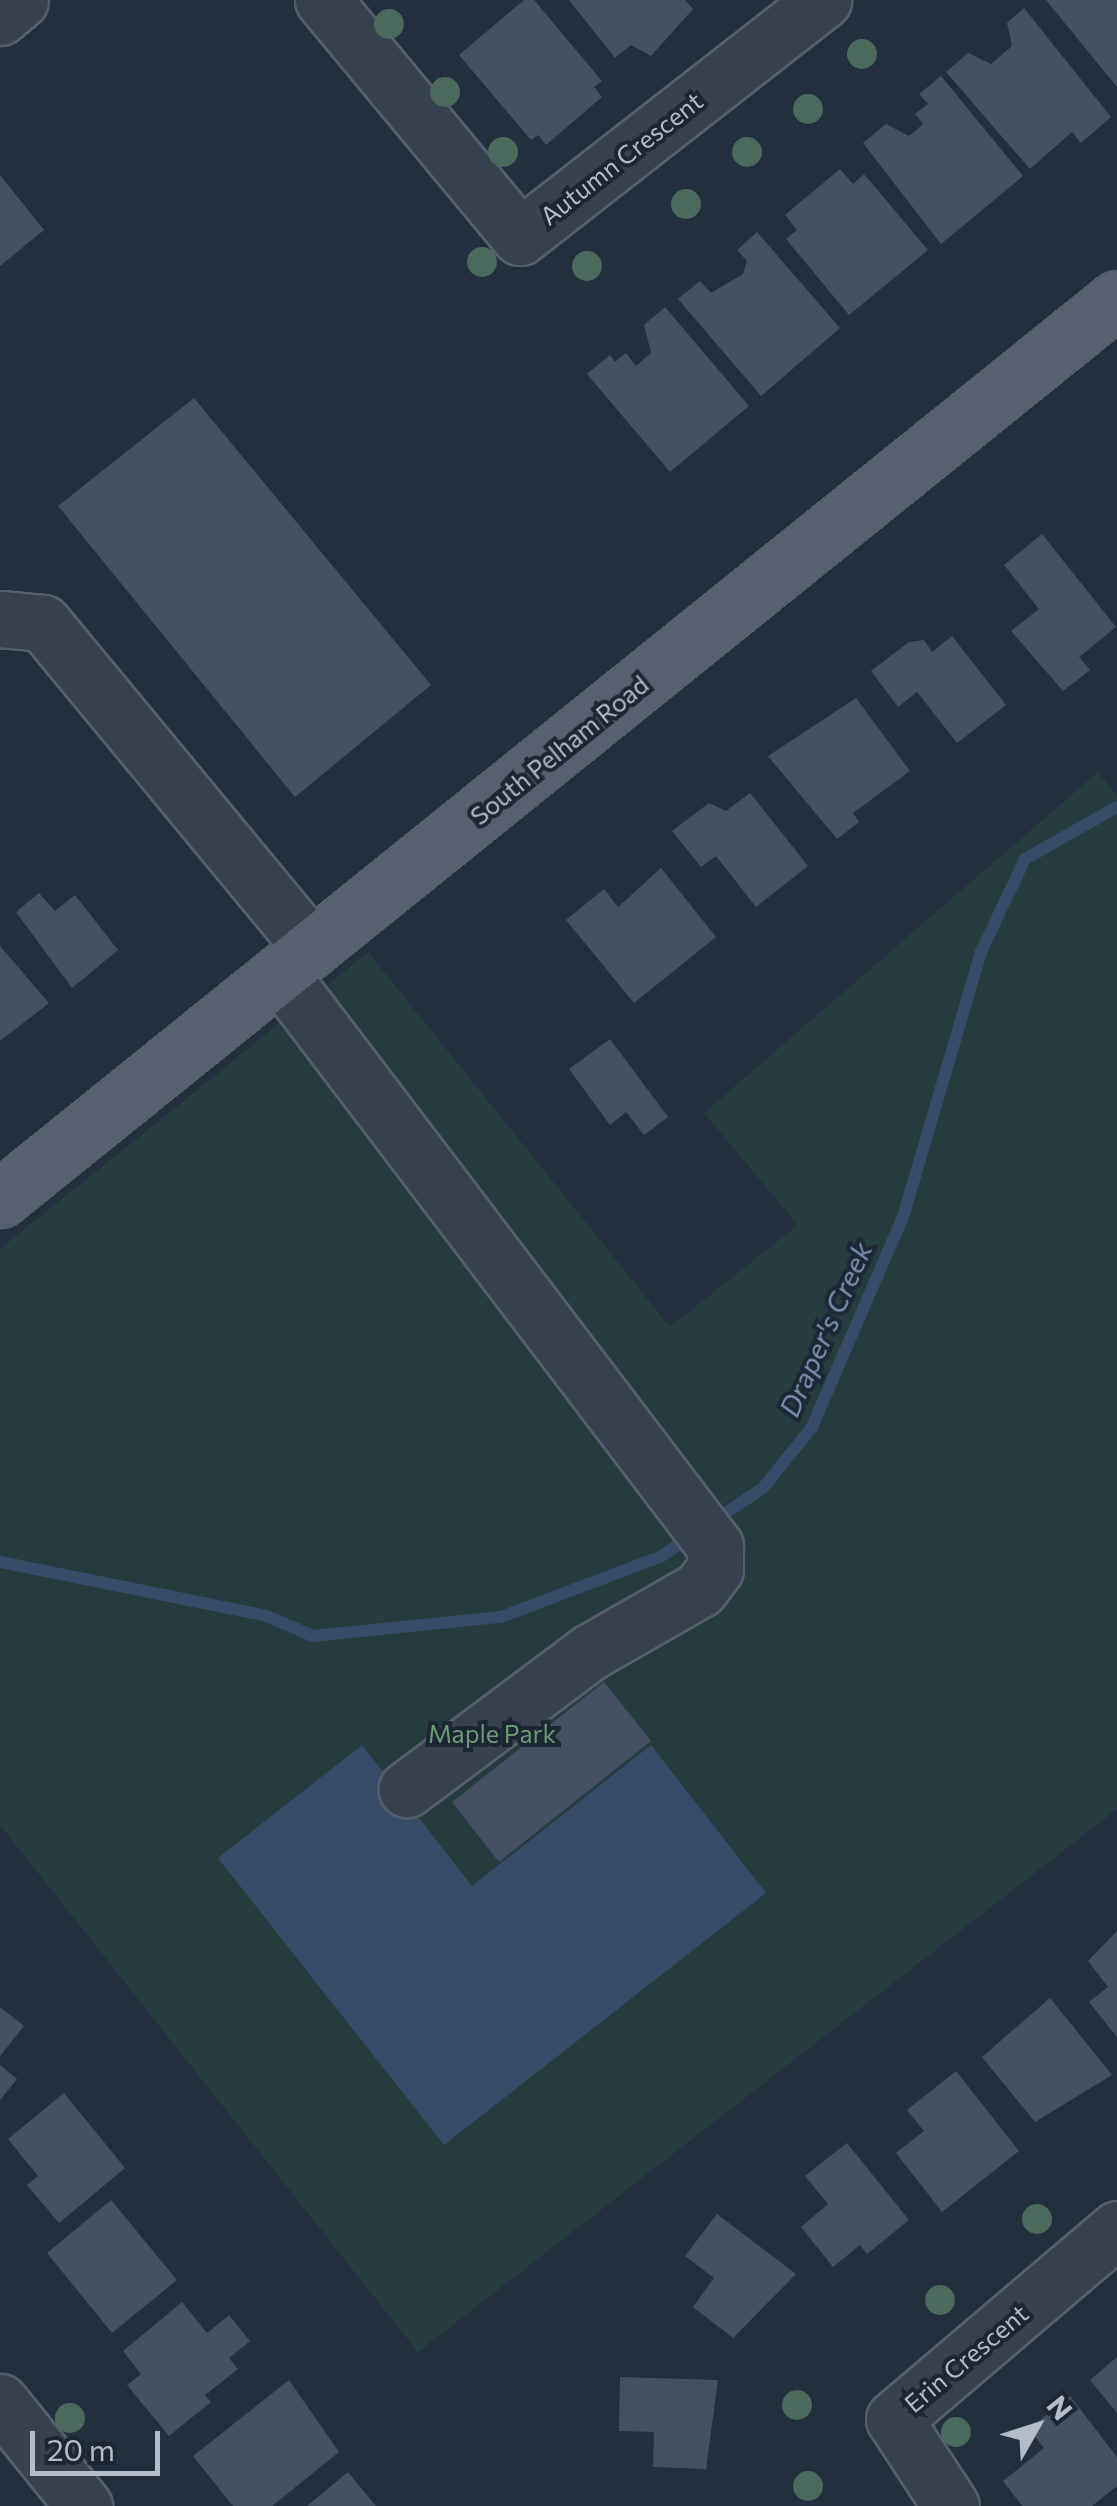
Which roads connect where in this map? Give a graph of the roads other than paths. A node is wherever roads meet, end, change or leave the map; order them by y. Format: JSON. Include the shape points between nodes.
{"nodes":[{"id":1,"x":20,"y":0,"type":"edge"},
{"id":2,"x":323,"y":0,"type":"edge"},
{"id":3,"x":824,"y":0,"type":"edge"},
{"id":4,"x":0,"y":17,"type":"edge"},
{"id":5,"x":1117,"y":299,"type":"edge"},
{"id":6,"x":0,"y":619,"type":"edge"},
{"id":7,"x":296,"y":961,"type":"junction"},
{"id":8,"x":0,"y":1199,"type":"edge"},
{"id":9,"x":408,"y":1790,"type":"dead end"},
{"id":10,"x":1117,"y":2229,"type":"edge"},
{"id":11,"x":0,"y":2402,"type":"edge"},
{"id":12,"x":84,"y":2506,"type":"edge"},
{"id":13,"x":951,"y":2506,"type":"edge"}],
"edges":[{"from":1,"to":4,"type":"street"},
{"from":2,"to":3,"type":"street","name":"Autumn Crescent","via":[[520,237]]},
{"from":5,"to":7,"type":"main road","name":"South Pelham Road"},
{"from":6,"to":7,"type":"street","via":[[42,623]]},
{"from":7,"to":8,"type":"main road","name":"South Pelham Road"},
{"from":7,"to":9,"type":"street","via":[[715,1546],[715,1569],[700,1590],[468,1761]]},
{"from":10,"to":13,"type":"street","name":"Erin Crescent","via":[[894,2419]]},
{"from":11,"to":12,"type":"street"}]}
